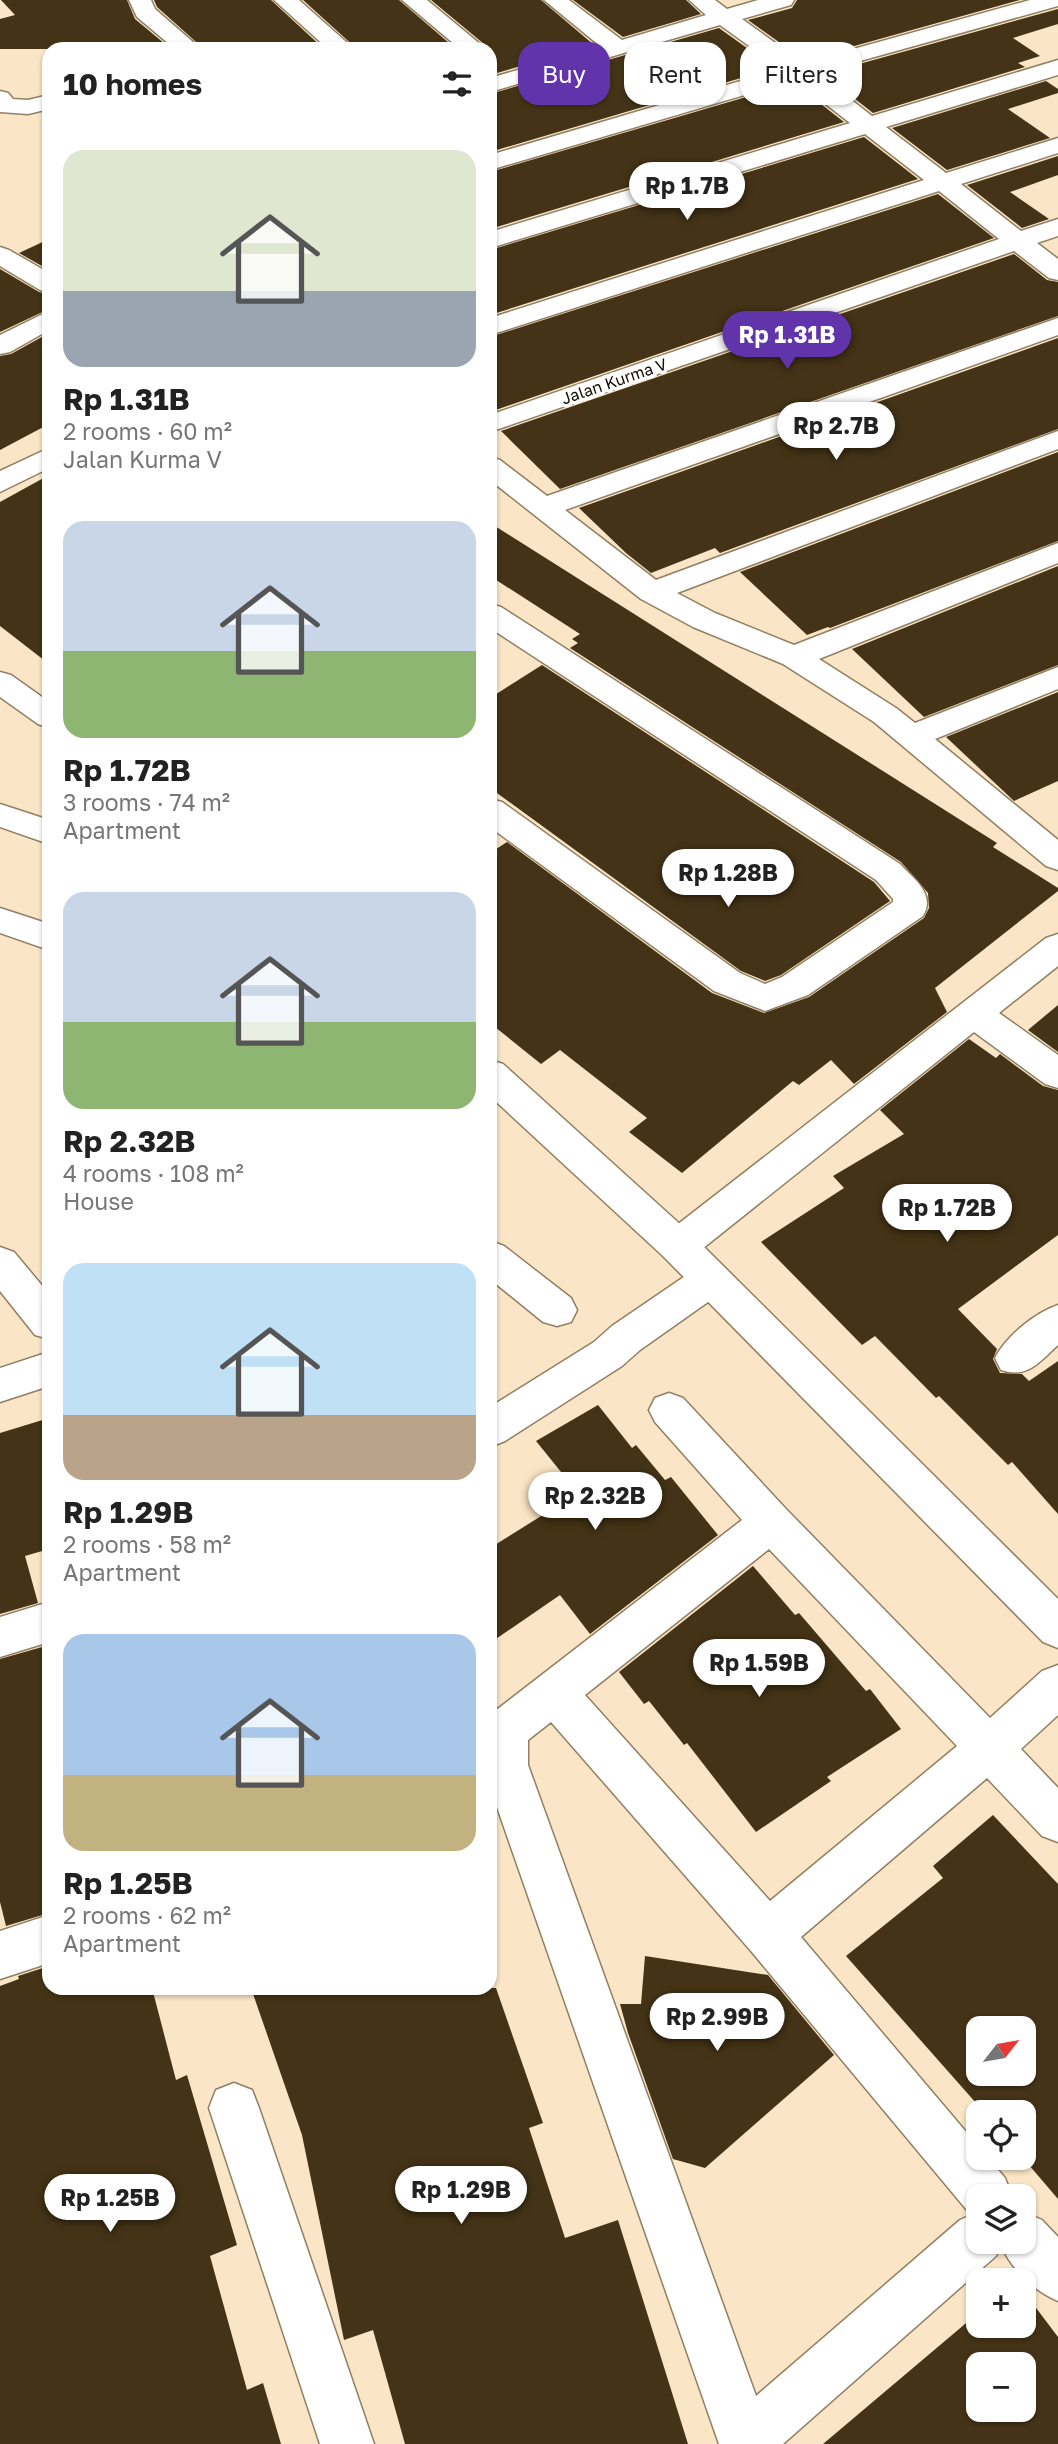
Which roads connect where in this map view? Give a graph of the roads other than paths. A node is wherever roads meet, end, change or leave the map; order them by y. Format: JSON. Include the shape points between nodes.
{"nodes":[{"id":1,"x":140,"y":0,"type":"edge"},
{"id":2,"x":285,"y":0,"type":"edge"},
{"id":3,"x":413,"y":0,"type":"edge"},
{"id":4,"x":555,"y":0,"type":"edge"},
{"id":5,"x":700,"y":0,"type":"edge"},
{"id":6,"x":783,"y":0,"type":"edge"},
{"id":7,"x":1055,"y":0,"type":"edge"},
{"id":8,"x":724,"y":17,"type":"junction"},
{"id":9,"x":180,"y":42,"type":"edge"},
{"id":10,"x":334,"y":42,"type":"edge"},
{"id":11,"x":465,"y":42,"type":"edge"},
{"id":12,"x":759,"y":42,"type":"edge"},
{"id":13,"x":618,"y":48,"type":"junction"},
{"id":14,"x":862,"y":54,"type":"edge"},
{"id":15,"x":1058,"y":67,"type":"edge"},
{"id":16,"x":501,"y":82,"type":"edge"},
{"id":17,"x":740,"y":89,"type":"edge"},
{"id":18,"x":0,"y":98,"type":"edge"},
{"id":19,"x":42,"y":103,"type":"edge"},
{"id":20,"x":842,"y":105,"type":"edge"},
{"id":21,"x":868,"y":125,"type":"junction"},
{"id":22,"x":1058,"y":145,"type":"edge"},
{"id":23,"x":497,"y":161,"type":"edge"},
{"id":24,"x":942,"y":183,"type":"junction"},
{"id":25,"x":1058,"y":227,"type":"edge"},
{"id":26,"x":497,"y":238,"type":"edge"},
{"id":27,"x":1016,"y":241,"type":"junction"},
{"id":28,"x":0,"y":255,"type":"edge"},
{"id":29,"x":1058,"y":272,"type":"edge"},
{"id":30,"x":42,"y":280,"type":"edge"},
{"id":31,"x":42,"y":323,"type":"edge"},
{"id":32,"x":497,"y":325,"type":"edge"},
{"id":33,"x":1058,"y":326,"type":"edge"},
{"id":34,"x":0,"y":346,"type":"edge"},
{"id":35,"x":497,"y":422,"type":"edge"},
{"id":36,"x":1058,"y":439,"type":"edge"},
{"id":37,"x":42,"y":461,"type":"edge"},
{"id":38,"x":497,"y":471,"type":"edge"},
{"id":39,"x":0,"y":483,"type":"edge"},
{"id":40,"x":545,"y":507,"type":"junction"},
{"id":41,"x":1058,"y":552,"type":"edge"},
{"id":42,"x":652,"y":592,"type":"junction"},
{"id":43,"x":497,"y":619,"type":"edge"},
{"id":44,"x":794,"y":657,"type":"junction"},
{"id":45,"x":1058,"y":677,"type":"edge"},
{"id":46,"x":0,"y":682,"type":"edge"},
{"id":47,"x":42,"y":712,"type":"edge"},
{"id":48,"x":909,"y":737,"type":"junction"},
{"id":49,"x":497,"y":815,"type":"edge"},
{"id":50,"x":0,"y":816,"type":"edge"},
{"id":51,"x":42,"y":830,"type":"edge"},
{"id":52,"x":1058,"y":858,"type":"edge"},
{"id":53,"x":0,"y":920,"type":"edge"},
{"id":54,"x":42,"y":935,"type":"edge"},
{"id":55,"x":1058,"y":947,"type":"edge"},
{"id":56,"x":972,"y":1012,"type":"junction"},
{"id":57,"x":1058,"y":1074,"type":"edge"},
{"id":58,"x":497,"y":1080,"type":"edge"},
{"id":59,"x":678,"y":1246,"type":"junction"},
{"id":60,"x":0,"y":1263,"type":"edge"},
{"id":61,"x":497,"y":1263,"type":"edge"},
{"id":62,"x":703,"y":1285,"type":"junction"},
{"id":63,"x":557,"y":1310,"type":"dead end"},
{"id":64,"x":42,"y":1314,"type":"edge"},
{"id":65,"x":1058,"y":1321,"type":"edge"},
{"id":66,"x":1016,"y":1358,"type":"dead end"},
{"id":67,"x":42,"y":1371,"type":"edge"},
{"id":68,"x":0,"y":1385,"type":"edge"},
{"id":69,"x":669,"y":1410,"type":"dead end"},
{"id":70,"x":497,"y":1425,"type":"edge"},
{"id":71,"x":771,"y":1522,"type":"junction"},
{"id":72,"x":42,"y":1624,"type":"edge"},
{"id":73,"x":1058,"y":1628,"type":"edge"},
{"id":74,"x":0,"y":1637,"type":"edge"},
{"id":75,"x":1058,"y":1686,"type":"edge"},
{"id":76,"x":554,"y":1692,"type":"junction"},
{"id":77,"x":501,"y":1730,"type":"edge"},
{"id":78,"x":998,"y":1739,"type":"junction"},
{"id":79,"x":1058,"y":1820,"type":"edge"},
{"id":80,"x":768,"y":1934,"type":"junction"},
{"id":81,"x":42,"y":1941,"type":"edge"},
{"id":82,"x":0,"y":1955,"type":"edge"},
{"id":83,"x":234,"y":2108,"type":"dead end"},
{"id":84,"x":977,"y":2184,"type":"edge"},
{"id":85,"x":966,"y":2249,"type":"edge"},
{"id":86,"x":1036,"y":2251,"type":"edge"},
{"id":87,"x":1058,"y":2276,"type":"edge"},
{"id":88,"x":745,"y":2443,"type":"edge"},
{"id":89,"x":347,"y":2444,"type":"edge"}],
"edges":[{"from":1,"to":9,"type":"street","via":[[145,12]]},
{"from":2,"to":10,"type":"street"},
{"from":3,"to":11,"type":"street"},
{"from":4,"to":13,"type":"street"},
{"from":5,"to":8,"type":"street"},
{"from":6,"to":8,"type":"street"},
{"from":7,"to":14,"type":"street"},
{"from":8,"to":12,"type":"street"},
{"from":8,"to":13,"type":"street"},
{"from":13,"to":16,"type":"street"},
{"from":15,"to":21,"type":"street"},
{"from":17,"to":23,"type":"street"},
{"from":18,"to":19,"type":"street","via":[[4,106],[17,108]]},
{"from":20,"to":21,"type":"street"},
{"from":21,"to":24,"type":"street"},
{"from":21,"to":26,"type":"street"},
{"from":22,"to":24,"type":"street"},
{"from":24,"to":27,"type":"street"},
{"from":24,"to":32,"type":"street"},
{"from":25,"to":27,"type":"street","name":"Jalan Kurma V"},
{"from":27,"to":29,"type":"street"},
{"from":27,"to":35,"type":"street","name":"Jalan Kurma V"},
{"from":28,"to":30,"type":"street"},
{"from":31,"to":34,"type":"street"},
{"from":33,"to":40,"type":"street"},
{"from":36,"to":42,"type":"street"},
{"from":37,"to":39,"type":"street"},
{"from":38,"to":40,"type":"street"},
{"from":40,"to":42,"type":"street"},
{"from":41,"to":44,"type":"street"},
{"from":42,"to":44,"type":"street","via":[[704,620]]},
{"from":43,"to":49,"type":"street","via":[[888,872],[910,896],[911,906],[795,986],[765,998],[727,982]]},
{"from":44,"to":48,"type":"street","via":[[885,715]]},
{"from":45,"to":48,"type":"street"},
{"from":46,"to":47,"type":"street"},
{"from":48,"to":52,"type":"street"},
{"from":50,"to":51,"type":"street"},
{"from":53,"to":54,"type":"street"},
{"from":55,"to":56,"type":"street"},
{"from":56,"to":57,"type":"street"},
{"from":56,"to":59,"type":"street"},
{"from":58,"to":59,"type":"street"},
{"from":59,"to":62,"type":"street"},
{"from":60,"to":64,"type":"street"},
{"from":61,"to":63,"type":"street"},
{"from":62,"to":70,"type":"street","via":[[608,1354]]},
{"from":62,"to":73,"type":"street"},
{"from":65,"to":66,"type":"street"},
{"from":67,"to":68,"type":"street"},
{"from":69,"to":71,"type":"street"},
{"from":71,"to":76,"type":"street"},
{"from":71,"to":78,"type":"street"},
{"from":72,"to":74,"type":"street"},
{"from":75,"to":78,"type":"street"},
{"from":76,"to":77,"type":"street"},
{"from":76,"to":80,"type":"street"},
{"from":77,"to":88,"type":"street","via":[[505,1765]]},
{"from":78,"to":79,"type":"street"},
{"from":78,"to":80,"type":"street"},
{"from":80,"to":84,"type":"street"},
{"from":81,"to":82,"type":"street"},
{"from":83,"to":89,"type":"street"},
{"from":85,"to":88,"type":"street"},
{"from":86,"to":87,"type":"street"}]}
